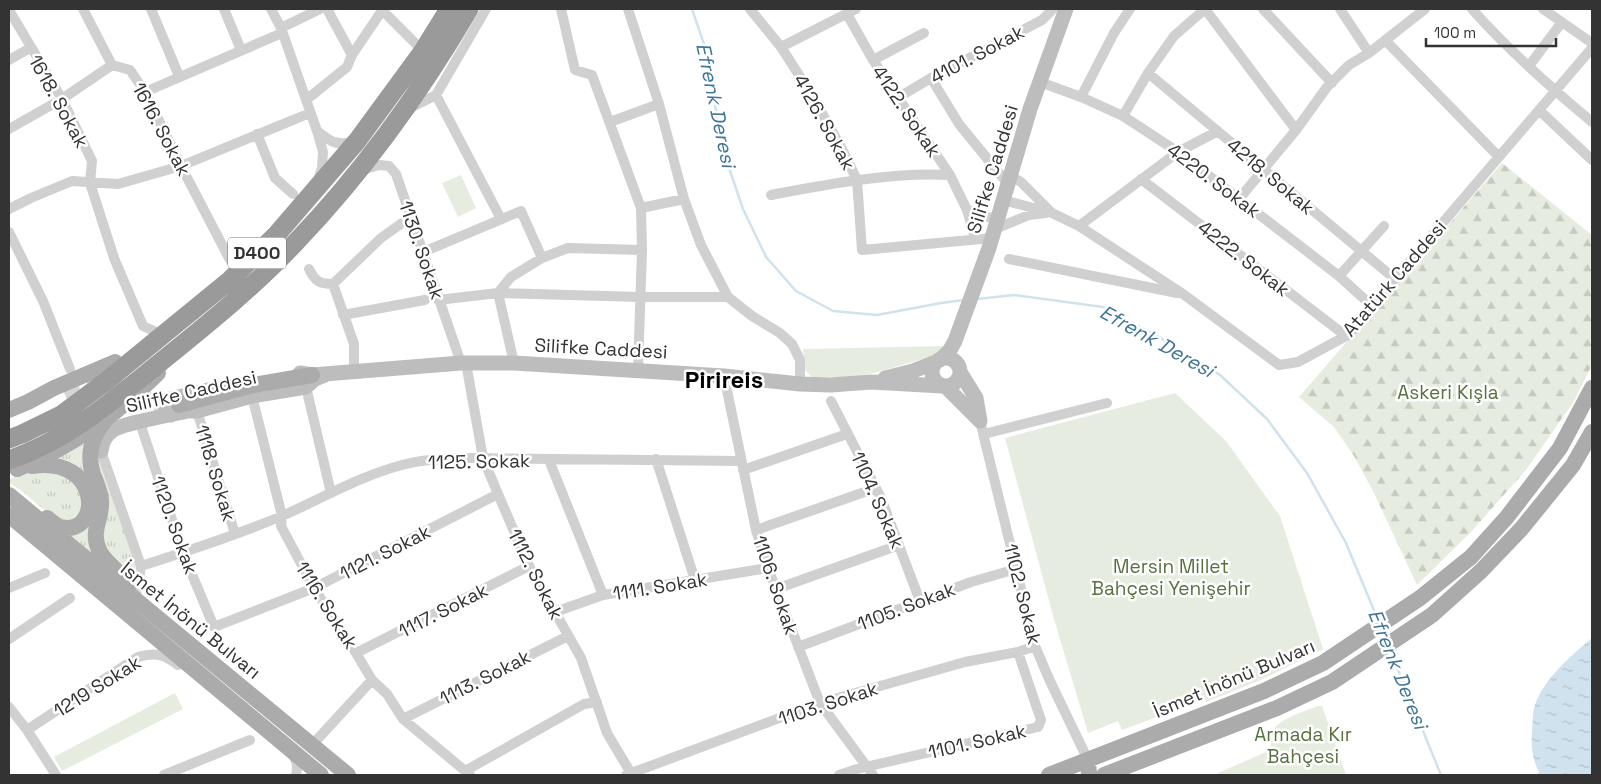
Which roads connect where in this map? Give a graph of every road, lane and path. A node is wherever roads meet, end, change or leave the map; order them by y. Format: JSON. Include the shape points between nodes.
{"nodes":[{"id":1,"x":83,"y":9,"type":"edge"},
{"id":2,"x":151,"y":9,"type":"edge"},
{"id":3,"x":224,"y":9,"type":"edge"},
{"id":4,"x":271,"y":9,"type":"edge"},
{"id":5,"x":327,"y":9,"type":"edge"},
{"id":6,"x":383,"y":9,"type":"edge"},
{"id":7,"x":449,"y":9,"type":"edge"},
{"id":8,"x":469,"y":9,"type":"edge"},
{"id":9,"x":486,"y":9,"type":"edge"},
{"id":10,"x":561,"y":9,"type":"edge"},
{"id":11,"x":628,"y":9,"type":"edge"},
{"id":12,"x":750,"y":9,"type":"edge"},
{"id":13,"x":856,"y":9,"type":"edge"},
{"id":14,"x":1053,"y":9,"type":"edge"},
{"id":15,"x":1066,"y":9,"type":"edge"},
{"id":16,"x":1130,"y":9,"type":"edge"},
{"id":17,"x":1205,"y":9,"type":"edge"},
{"id":18,"x":1264,"y":9,"type":"edge"},
{"id":19,"x":1340,"y":9,"type":"edge"},
{"id":20,"x":1424,"y":9,"type":"edge"},
{"id":21,"x":1472,"y":9,"type":"edge"},
{"id":22,"x":1543,"y":9,"type":"edge"},
{"id":23,"x":9,"y":10,"type":"edge"},
{"id":24,"x":315,"y":10,"type":"edge"},
{"id":25,"x":847,"y":14,"type":"junction"},
{"id":26,"x":1562,"y":22,"type":"junction"},
{"id":27,"x":282,"y":31,"type":"junction"},
{"id":28,"x":924,"y":33,"type":"dead end"},
{"id":29,"x":1386,"y":40,"type":"junction"},
{"id":30,"x":1592,"y":43,"type":"edge"},
{"id":31,"x":781,"y":47,"type":"junction"},
{"id":32,"x":30,"y":48,"type":"junction"},
{"id":33,"x":1592,"y":48,"type":"edge"},
{"id":34,"x":241,"y":50,"type":"junction"},
{"id":35,"x":423,"y":52,"type":"junction"},
{"id":36,"x":1369,"y":53,"type":"junction"},
{"id":37,"x":352,"y":55,"type":"junction"},
{"id":38,"x":9,"y":60,"type":"edge"},
{"id":39,"x":873,"y":60,"type":"junction"},
{"id":40,"x":112,"y":65,"type":"junction"},
{"id":41,"x":1529,"y":66,"type":"junction"},
{"id":42,"x":1148,"y":73,"type":"junction"},
{"id":43,"x":179,"y":76,"type":"junction"},
{"id":44,"x":930,"y":78,"type":"junction"},
{"id":45,"x":1040,"y":82,"type":"junction"},
{"id":46,"x":1332,"y":83,"type":"junction"},
{"id":47,"x":1555,"y":91,"type":"junction"},
{"id":48,"x":145,"y":92,"type":"junction"},
{"id":49,"x":436,"y":95,"type":"junction"},
{"id":50,"x":898,"y":97,"type":"junction"},
{"id":51,"x":1082,"y":97,"type":"junction"},
{"id":52,"x":62,"y":100,"type":"junction"},
{"id":53,"x":306,"y":100,"type":"junction"},
{"id":54,"x":659,"y":104,"type":"junction"},
{"id":55,"x":1539,"y":110,"type":"junction"},
{"id":56,"x":403,"y":112,"type":"junction"},
{"id":57,"x":310,"y":113,"type":"junction"},
{"id":58,"x":1123,"y":116,"type":"junction"},
{"id":59,"x":610,"y":122,"type":"junction"},
{"id":60,"x":1592,"y":122,"type":"edge"},
{"id":61,"x":9,"y":129,"type":"edge"},
{"id":62,"x":1296,"y":130,"type":"junction"},
{"id":63,"x":318,"y":131,"type":"junction"},
{"id":64,"x":1218,"y":131,"type":"junction"},
{"id":65,"x":257,"y":134,"type":"junction"},
{"id":66,"x":357,"y":141,"type":"junction"},
{"id":67,"x":1178,"y":152,"type":"junction"},
{"id":68,"x":1499,"y":157,"type":"junction"},
{"id":69,"x":1592,"y":160,"type":"edge"},
{"id":70,"x":181,"y":166,"type":"junction"},
{"id":71,"x":360,"y":170,"type":"junction"},
{"id":72,"x":1262,"y":170,"type":"junction"},
{"id":73,"x":950,"y":175,"type":"junction"},
{"id":74,"x":1141,"y":179,"type":"junction"},
{"id":75,"x":857,"y":180,"type":"junction"},
{"id":76,"x":1009,"y":180,"type":"junction"},
{"id":77,"x":90,"y":183,"type":"junction"},
{"id":78,"x":316,"y":189,"type":"junction"},
{"id":79,"x":293,"y":194,"type":"dead end"},
{"id":80,"x":771,"y":195,"type":"dead end"},
{"id":81,"x":1239,"y":198,"type":"junction"},
{"id":82,"x":684,"y":199,"type":"junction"},
{"id":83,"x":1003,"y":200,"type":"junction"},
{"id":84,"x":640,"y":208,"type":"junction"},
{"id":85,"x":9,"y":209,"type":"edge"},
{"id":86,"x":967,"y":210,"type":"junction"},
{"id":87,"x":1052,"y":213,"type":"junction"},
{"id":88,"x":501,"y":219,"type":"junction"},
{"id":89,"x":402,"y":223,"type":"dead end"},
{"id":90,"x":1079,"y":226,"type":"junction"},
{"id":91,"x":1384,"y":226,"type":"dead end"},
{"id":92,"x":9,"y":232,"type":"edge"},
{"id":93,"x":993,"y":234,"type":"junction"},
{"id":94,"x":975,"y":238,"type":"junction"},
{"id":95,"x":642,"y":250,"type":"junction"},
{"id":96,"x":1361,"y":251,"type":"junction"},
{"id":97,"x":423,"y":252,"type":"junction"},
{"id":98,"x":542,"y":258,"type":"junction"},
{"id":99,"x":1009,"y":259,"type":"dead end"},
{"id":100,"x":230,"y":260,"type":"dead end"},
{"id":101,"x":308,"y":268,"type":"dead end"},
{"id":102,"x":1339,"y":276,"type":"junction"},
{"id":103,"x":1395,"y":279,"type":"junction"},
{"id":104,"x":230,"y":280,"type":"junction"},
{"id":105,"x":333,"y":284,"type":"junction"},
{"id":106,"x":498,"y":293,"type":"junction"},
{"id":107,"x":1183,"y":294,"type":"junction"},
{"id":108,"x":640,"y":297,"type":"junction"},
{"id":109,"x":728,"y":297,"type":"junction"},
{"id":110,"x":425,"y":300,"type":"dead end"},
{"id":111,"x":438,"y":300,"type":"junction"},
{"id":112,"x":1372,"y":306,"type":"junction"},
{"id":113,"x":343,"y":315,"type":"junction"},
{"id":114,"x":204,"y":327,"type":"junction"},
{"id":115,"x":154,"y":331,"type":"junction"},
{"id":116,"x":1346,"y":336,"type":"junction"},
{"id":117,"x":955,"y":341,"type":"junction"},
{"id":118,"x":938,"y":361,"type":"junction"},
{"id":119,"x":115,"y":362,"type":"junction"},
{"id":120,"x":514,"y":362,"type":"junction"},
{"id":121,"x":463,"y":363,"type":"junction"},
{"id":122,"x":959,"y":368,"type":"junction"},
{"id":123,"x":70,"y":370,"type":"dead end"},
{"id":124,"x":638,"y":370,"type":"junction"},
{"id":125,"x":354,"y":372,"type":"junction"},
{"id":126,"x":724,"y":376,"type":"junction"},
{"id":127,"x":315,"y":379,"type":"junction"},
{"id":128,"x":871,"y":382,"type":"junction"},
{"id":129,"x":800,"y":384,"type":"junction"},
{"id":130,"x":944,"y":387,"type":"junction"},
{"id":131,"x":1592,"y":388,"type":"edge"},
{"id":132,"x":64,"y":392,"type":"tunnel mouth"},
{"id":133,"x":252,"y":396,"type":"junction"},
{"id":134,"x":831,"y":401,"type":"dead end"},
{"id":135,"x":1107,"y":403,"type":"dead end"},
{"id":136,"x":9,"y":410,"type":"edge"},
{"id":137,"x":175,"y":410,"type":"junction"},
{"id":138,"x":196,"y":411,"type":"junction"},
{"id":139,"x":107,"y":419,"type":"junction"},
{"id":140,"x":9,"y":421,"type":"edge"},
{"id":141,"x":140,"y":423,"type":"junction"},
{"id":142,"x":982,"y":427,"type":"junction"},
{"id":143,"x":9,"y":430,"type":"edge"},
{"id":144,"x":1592,"y":432,"type":"edge"},
{"id":145,"x":847,"y":434,"type":"junction"},
{"id":146,"x":9,"y":438,"type":"edge"},
{"id":147,"x":102,"y":451,"type":"joint"},
{"id":148,"x":483,"y":458,"type":"junction"},
{"id":149,"x":548,"y":460,"type":"junction"},
{"id":150,"x":656,"y":460,"type":"junction"},
{"id":151,"x":742,"y":466,"type":"junction"},
{"id":152,"x":11,"y":467,"type":"edge"},
{"id":153,"x":876,"y":488,"type":"junction"},
{"id":154,"x":331,"y":493,"type":"junction"},
{"id":155,"x":498,"y":494,"type":"junction"},
{"id":156,"x":10,"y":496,"type":"edge"},
{"id":157,"x":9,"y":515,"type":"edge"},
{"id":158,"x":282,"y":516,"type":"junction"},
{"id":159,"x":9,"y":530,"type":"edge"},
{"id":160,"x":756,"y":530,"type":"junction"},
{"id":161,"x":235,"y":534,"type":"junction"},
{"id":162,"x":899,"y":545,"type":"junction"},
{"id":163,"x":183,"y":553,"type":"junction"},
{"id":164,"x":141,"y":566,"type":"junction"},
{"id":165,"x":529,"y":566,"type":"junction"},
{"id":166,"x":768,"y":568,"type":"junction"},
{"id":167,"x":1016,"y":569,"type":"junction"},
{"id":168,"x":46,"y":574,"type":"dead end"},
{"id":169,"x":695,"y":580,"type":"junction"},
{"id":170,"x":9,"y":588,"type":"edge"},
{"id":171,"x":314,"y":588,"type":"junction"},
{"id":172,"x":776,"y":589,"type":"junction"},
{"id":173,"x":137,"y":591,"type":"junction"},
{"id":174,"x":603,"y":595,"type":"junction"},
{"id":175,"x":70,"y":598,"type":"dead end"},
{"id":176,"x":920,"y":601,"type":"junction"},
{"id":177,"x":555,"y":612,"type":"junction"},
{"id":178,"x":152,"y":613,"type":"junction"},
{"id":179,"x":214,"y":627,"type":"joint"},
{"id":180,"x":568,"y":636,"type":"junction"},
{"id":181,"x":9,"y":639,"type":"edge"},
{"id":182,"x":1035,"y":646,"type":"junction"},
{"id":183,"x":798,"y":647,"type":"junction"},
{"id":184,"x":1018,"y":652,"type":"junction"},
{"id":185,"x":356,"y":653,"type":"junction"},
{"id":186,"x":177,"y":655,"type":"junction"},
{"id":187,"x":195,"y":671,"type":"junction"},
{"id":188,"x":372,"y":680,"type":"junction"},
{"id":189,"x":597,"y":702,"type":"junction"},
{"id":190,"x":820,"y":703,"type":"junction"},
{"id":191,"x":9,"y":707,"type":"edge"},
{"id":192,"x":12,"y":718,"type":"edge"},
{"id":193,"x":403,"y":719,"type":"junction"},
{"id":194,"x":27,"y":730,"type":"junction"},
{"id":195,"x":250,"y":740,"type":"dead end"},
{"id":196,"x":312,"y":745,"type":"junction"},
{"id":197,"x":285,"y":746,"type":"junction"},
{"id":198,"x":866,"y":767,"type":"junction"},
{"id":199,"x":1088,"y":768,"type":"edge"},
{"id":200,"x":468,"y":773,"type":"edge"},
{"id":201,"x":629,"y":774,"type":"edge"},
{"id":202,"x":56,"y":775,"type":"edge"},
{"id":203,"x":164,"y":775,"type":"edge"},
{"id":204,"x":296,"y":775,"type":"edge"},
{"id":205,"x":321,"y":775,"type":"edge"},
{"id":206,"x":348,"y":775,"type":"edge"},
{"id":207,"x":839,"y":775,"type":"edge"},
{"id":208,"x":873,"y":775,"type":"edge"},
{"id":209,"x":1048,"y":775,"type":"edge"},
{"id":210,"x":1104,"y":775,"type":"edge"}],
"edges":[{"from":1,"to":40,"type":"street"},
{"from":2,"to":43,"type":"street"},
{"from":3,"to":34,"type":"street"},
{"from":4,"to":27,"type":"street"},
{"from":5,"to":37,"type":"street"},
{"from":6,"to":35,"type":"street"},
{"from":6,"to":37,"type":"street"},
{"from":7,"to":35,"type":"highway","number":"D400"},
{"from":8,"to":56,"type":"highway","number":"D400"},
{"from":9,"to":49,"type":"street"},
{"from":10,"to":59,"type":"street","via":[[575,70],[592,75]]},
{"from":11,"to":54,"type":"street"},
{"from":12,"to":31,"type":"street","name":"4126. Sokak"},
{"from":13,"to":25,"type":"street"},
{"from":14,"to":44,"type":"street","name":"4101. Sokak","via":[[1042,20]]},
{"from":15,"to":45,"type":"street","name":"Silifke Caddesi"},
{"from":16,"to":51,"type":"street","via":[[1114,33]]},
{"from":17,"to":42,"type":"street","via":[[1174,36]]},
{"from":17,"to":62,"type":"street"},
{"from":18,"to":46,"type":"street"},
{"from":19,"to":36,"type":"street"},
{"from":20,"to":29,"type":"street"},
{"from":21,"to":41,"type":"street"},
{"from":22,"to":26,"type":"street"},
{"from":23,"to":32,"type":"street","name":"1618. Sokak"},
{"from":24,"to":27,"type":"street"},
{"from":25,"to":31,"type":"street"},
{"from":25,"to":39,"type":"street","name":"4122. Sokak"},
{"from":26,"to":30,"type":"street"},
{"from":26,"to":41,"type":"street"},
{"from":27,"to":34,"type":"street"},
{"from":27,"to":53,"type":"street"},
{"from":28,"to":39,"type":"street"},
{"from":29,"to":36,"type":"street"},
{"from":29,"to":68,"type":"street"},
{"from":31,"to":75,"type":"street","name":"4126. Sokak","via":[[817,104]]},
{"from":32,"to":38,"type":"street"},
{"from":32,"to":52,"type":"street","name":"1618. Sokak"},
{"from":33,"to":47,"type":"street","name":"Atatürk Caddesi"},
{"from":34,"to":43,"type":"street"},
{"from":35,"to":66,"type":"highway","number":"D400"},
{"from":36,"to":46,"type":"street","via":[[1349,65]]},
{"from":37,"to":53,"type":"street","via":[[347,67]]},
{"from":39,"to":50,"type":"street","name":"4122. Sokak"},
{"from":40,"to":48,"type":"street","name":"1616. Sokak","via":[[130,70]]},
{"from":40,"to":52,"type":"street"},
{"from":41,"to":47,"type":"street"},
{"from":42,"to":58,"type":"street"},
{"from":42,"to":64,"type":"street","name":"4218. Sokak"},
{"from":43,"to":48,"type":"street"},
{"from":44,"to":50,"type":"street","name":"4101. Sokak"},
{"from":44,"to":76,"type":"street","name":"Atatürk Caddesi","via":[[959,124]]},
{"from":45,"to":51,"type":"street","name":"4220. Sokak"},
{"from":45,"to":76,"type":"street","name":"Silifke Caddesi"},
{"from":46,"to":62,"type":"street"},
{"from":47,"to":55,"type":"street","name":"Atatürk Caddesi"},
{"from":47,"to":60,"type":"street"},
{"from":48,"to":70,"type":"street","name":"1616. Sokak"},
{"from":49,"to":56,"type":"street"},
{"from":49,"to":88,"type":"street"},
{"from":50,"to":73,"type":"street","name":"4122. Sokak"},
{"from":51,"to":58,"type":"street","name":"4220. Sokak"},
{"from":52,"to":61,"type":"street"},
{"from":52,"to":77,"type":"street","name":"1618. Sokak","via":[[92,161]]},
{"from":53,"to":57,"type":"street"},
{"from":54,"to":59,"type":"street"},
{"from":54,"to":82,"type":"street"},
{"from":55,"to":68,"type":"street","name":"Atatürk Caddesi"},
{"from":55,"to":69,"type":"street"},
{"from":56,"to":71,"type":"highway","number":"D400"},
{"from":57,"to":63,"type":"street"},
{"from":57,"to":65,"type":"street"},
{"from":58,"to":67,"type":"street","name":"4220. Sokak"},
{"from":59,"to":84,"type":"street"},
{"from":62,"to":72,"type":"street"},
{"from":63,"to":66,"type":"street","via":[[333,143]]},
{"from":63,"to":78,"type":"street","via":[[323,152]]},
{"from":64,"to":67,"type":"street"},
{"from":64,"to":72,"type":"street","name":"4218. Sokak"},
{"from":65,"to":70,"type":"street"},
{"from":65,"to":79,"type":"street","via":[[275,178]]},
{"from":66,"to":78,"type":"highway","number":"D400"},
{"from":67,"to":74,"type":"street"},
{"from":67,"to":81,"type":"street","name":"4220. Sokak"},
{"from":68,"to":103,"type":"street","name":"Atatürk Caddesi"},
{"from":70,"to":77,"type":"street","via":[[118,184]]},
{"from":70,"to":100,"type":"street","name":"1616. Sokak"},
{"from":71,"to":97,"type":"street","name":"1130. Sokak","via":[[389,166],[396,174]]},
{"from":71,"to":114,"type":"highway","number":"D400","via":[[295,244]]},
{"from":72,"to":81,"type":"street"},
{"from":72,"to":96,"type":"street","name":"4218. Sokak"},
{"from":73,"to":75,"type":"street"},
{"from":73,"to":86,"type":"street","name":"4122. Sokak"},
{"from":74,"to":90,"type":"street"},
{"from":74,"to":116,"type":"street","name":"4222. Sokak"},
{"from":75,"to":80,"type":"street"},
{"from":75,"to":94,"type":"street","name":"4126. Sokak","via":[[862,250]]},
{"from":76,"to":83,"type":"street","name":"Silifke Caddesi"},
{"from":76,"to":87,"type":"street","name":"Atatürk Caddesi","via":[[1022,182]]},
{"from":77,"to":85,"type":"street","via":[[72,181]]},
{"from":77,"to":115,"type":"street","name":"1618. Sokak","via":[[114,258],[143,326]]},
{"from":78,"to":104,"type":"highway","number":"D400"},
{"from":81,"to":102,"type":"street","name":"4220. Sokak"},
{"from":82,"to":84,"type":"street"},
{"from":82,"to":109,"type":"street","via":[[701,245]]},
{"from":83,"to":87,"type":"street","name":"Atatürk Caddesi"},
{"from":83,"to":93,"type":"street","name":"Silifke Caddesi"},
{"from":84,"to":95,"type":"street"},
{"from":86,"to":93,"type":"street"},
{"from":86,"to":94,"type":"street","name":"4122. Sokak"},
{"from":87,"to":90,"type":"street","name":"Atatürk Caddesi"},
{"from":87,"to":93,"type":"street","via":[[1029,215]]},
{"from":88,"to":97,"type":"street"},
{"from":88,"to":98,"type":"street","via":[[521,211]]},
{"from":89,"to":105,"type":"street","via":[[381,238]]},
{"from":90,"to":107,"type":"street","name":"Atatürk Caddesi"},
{"from":91,"to":96,"type":"street"},
{"from":92,"to":123,"type":"street","via":[[43,301]]},
{"from":93,"to":94,"type":"street"},
{"from":93,"to":117,"type":"street","name":"Silifke Caddesi"},
{"from":95,"to":98,"type":"street","via":[[568,248]]},
{"from":95,"to":108,"type":"street"},
{"from":96,"to":102,"type":"street"},
{"from":96,"to":103,"type":"street","name":"4218. Sokak"},
{"from":97,"to":111,"type":"street","name":"1130. Sokak"},
{"from":98,"to":106,"type":"street","via":[[511,277]]},
{"from":99,"to":107,"type":"street"},
{"from":101,"to":105,"type":"street","via":[[315,280]]},
{"from":102,"to":112,"type":"street","name":"4220. Sokak"},
{"from":103,"to":112,"type":"street","name":"Atatürk Caddesi"},
{"from":104,"to":115,"type":"main road"},
{"from":104,"to":146,"type":"highway","number":"D400","via":[[61,415]]},
{"from":105,"to":113,"type":"street"},
{"from":106,"to":108,"type":"street"},
{"from":106,"to":111,"type":"street"},
{"from":106,"to":120,"type":"street"},
{"from":107,"to":116,"type":"street","name":"Atatürk Caddesi","via":[[1279,365],[1298,362]]},
{"from":108,"to":109,"type":"street"},
{"from":108,"to":124,"type":"street"},
{"from":109,"to":129,"type":"street","via":[[792,344],[800,360]]},
{"from":110,"to":113,"type":"street"},
{"from":111,"to":121,"type":"street","name":"1130. Sokak"},
{"from":112,"to":116,"type":"street","name":"Atatürk Caddesi"},
{"from":113,"to":125,"type":"street","via":[[354,344]]},
{"from":114,"to":139,"type":"main road"},
{"from":114,"to":152,"type":"highway","number":"D400","via":[[70,432],[31,452]]},
{"from":115,"to":119,"type":"main road"},
{"from":117,"to":118,"type":"street"},
{"from":117,"to":122,"type":"street"},
{"from":118,"to":122,"type":"street","via":[[951,359]]},
{"from":118,"to":128,"type":"street"},
{"from":118,"to":130,"type":"street","via":[[932,370],[932,378]]},
{"from":119,"to":136,"type":"main road"},
{"from":119,"to":143,"type":"main road","via":[[58,406]]},
{"from":120,"to":121,"type":"street","name":"Silifke Caddesi"},
{"from":120,"to":124,"type":"street","name":"Silifke Caddesi"},
{"from":121,"to":125,"type":"street","name":"Silifke Caddesi"},
{"from":121,"to":148,"type":"street","name":"1112. Sokak"},
{"from":122,"to":130,"type":"street","via":[[955,384]]},
{"from":122,"to":142,"type":"street","via":[[976,398]]},
{"from":124,"to":126,"type":"street","name":"Silifke Caddesi"},
{"from":125,"to":127,"type":"street","name":"Silifke Caddesi"},
{"from":126,"to":129,"type":"street","name":"Silifke Caddesi"},
{"from":126,"to":151,"type":"street","name":"1106. Sokak"},
{"from":127,"to":133,"type":"street","name":"Silifke Caddesi"},
{"from":127,"to":137,"type":"main road","via":[[253,385]]},
{"from":127,"to":154,"type":"street"},
{"from":128,"to":129,"type":"street","name":"Silifke Caddesi"},
{"from":128,"to":130,"type":"street"},
{"from":130,"to":142,"type":"street"},
{"from":131,"to":199,"type":"main road","name":"İsmet İnönü Bulvarı","via":[[1560,448],[1507,517],[1471,557],[1420,598],[1323,663]]},
{"from":132,"to":140,"type":"main road","via":[[32,412]]},
{"from":133,"to":138,"type":"street","name":"Silifke Caddesi"},
{"from":133,"to":158,"type":"street","name":"1116. Sokak"},
{"from":134,"to":145,"type":"street","name":"1104. Sokak"},
{"from":135,"to":142,"type":"street"},
{"from":137,"to":138,"type":"street","name":"Silifke Caddesi"},
{"from":137,"to":141,"type":"street","name":"Silifke Caddesi"},
{"from":138,"to":161,"type":"street","name":"1118. Sokak"},
{"from":139,"to":152,"type":"main road","via":[[49,455]]},
{"from":139,"to":173,"type":"main road","via":[[98,430],[91,451],[91,465],[101,502],[96,539],[101,554]]},
{"from":141,"to":147,"type":"street","name":"Silifke Caddesi","via":[[112,431],[105,439]]},
{"from":141,"to":163,"type":"street","name":"1120. Sokak"},
{"from":142,"to":167,"type":"street","name":"1102. Sokak"},
{"from":144,"to":210,"type":"main road","via":[[1573,465],[1522,528],[1432,615],[1332,682],[1277,708]]},
{"from":145,"to":151,"type":"street","name":"1125. Sokak"},
{"from":145,"to":153,"type":"street","name":"1104. Sokak"},
{"from":147,"to":164,"type":"street"},
{"from":148,"to":149,"type":"street","name":"1125. Sokak"},
{"from":148,"to":154,"type":"street","name":"1125. Sokak","via":[[436,459],[402,465]]},
{"from":148,"to":155,"type":"street","name":"1112. Sokak"},
{"from":149,"to":150,"type":"street","name":"1125. Sokak"},
{"from":149,"to":174,"type":"street"},
{"from":150,"to":151,"type":"street","name":"1125. Sokak"},
{"from":150,"to":169,"type":"street"},
{"from":151,"to":160,"type":"street","name":"1106. Sokak"},
{"from":152,"to":156,"type":"main road","via":[[42,464],[66,469],[86,487],[89,506],[77,525],[58,527]]},
{"from":153,"to":160,"type":"street"},
{"from":153,"to":162,"type":"street","name":"1104. Sokak"},
{"from":154,"to":158,"type":"street","name":"1125. Sokak"},
{"from":155,"to":165,"type":"street","name":"1112. Sokak"},
{"from":155,"to":171,"type":"street","name":"1121. Sokak"},
{"from":156,"to":178,"type":"main road","name":"İsmet İnönü Bulvarı"},
{"from":157,"to":186,"type":"main road","name":"İsmet İnönü Bulvarı"},
{"from":158,"to":161,"type":"street","name":"1125. Sokak"},
{"from":158,"to":171,"type":"street","name":"1116. Sokak","via":[[281,526]]},
{"from":159,"to":186,"type":"main road","via":[[82,589]]},
{"from":160,"to":166,"type":"street","name":"1106. Sokak"},
{"from":161,"to":163,"type":"street","name":"1125. Sokak"},
{"from":162,"to":172,"type":"street"},
{"from":162,"to":176,"type":"street","name":"1104. Sokak"},
{"from":163,"to":164,"type":"street","name":"1125. Sokak"},
{"from":163,"to":179,"type":"street","name":"1120. Sokak"},
{"from":164,"to":173,"type":"street"},
{"from":165,"to":177,"type":"street","name":"1112. Sokak"},
{"from":165,"to":185,"type":"street","name":"1117. Sokak"},
{"from":166,"to":169,"type":"street","name":"1111. Sokak"},
{"from":166,"to":172,"type":"street","name":"1106. Sokak"},
{"from":167,"to":176,"type":"street","name":"1105. Sokak"},
{"from":167,"to":182,"type":"street","name":"1102. Sokak"},
{"from":168,"to":170,"type":"street"},
{"from":169,"to":174,"type":"street","name":"1111. Sokak"},
{"from":171,"to":179,"type":"street","name":"1121. Sokak"},
{"from":171,"to":185,"type":"street","name":"1116. Sokak"},
{"from":172,"to":183,"type":"street","name":"1106. Sokak"},
{"from":173,"to":178,"type":"main road"},
{"from":174,"to":177,"type":"street","name":"1111. Sokak"},
{"from":175,"to":181,"type":"street"},
{"from":176,"to":183,"type":"street","name":"1105. Sokak"},
{"from":177,"to":180,"type":"street","name":"1112. Sokak"},
{"from":178,"to":196,"type":"main road","name":"İsmet İnönü Bulvarı"},
{"from":180,"to":189,"type":"street","name":"1112. Sokak","via":[[581,658]]},
{"from":180,"to":193,"type":"street","name":"1113. Sokak"},
{"from":182,"to":184,"type":"street","name":"1103. Sokak"},
{"from":182,"to":199,"type":"street","name":"1102. Sokak"},
{"from":183,"to":190,"type":"street","name":"1106. Sokak"},
{"from":184,"to":190,"type":"street","name":"1103. Sokak","via":[[965,662]]},
{"from":184,"to":198,"type":"street","name":"1101. Sokak","via":[[1042,720],[1038,727]]},
{"from":185,"to":188,"type":"street","name":"1116. Sokak"},
{"from":186,"to":187,"type":"main road","name":"İsmet İnönü Bulvarı"},
{"from":187,"to":194,"type":"street","name":"1219 Sokak","via":[[153,653],[138,657]]},
{"from":187,"to":197,"type":"main road","name":"İsmet İnönü Bulvarı"},
{"from":188,"to":193,"type":"street","name":"1116. Sokak","via":[[387,694]]},
{"from":188,"to":196,"type":"street"},
{"from":189,"to":200,"type":"street","via":[[584,704]]},
{"from":189,"to":201,"type":"street","name":"1112. Sokak","via":[[608,733]]},
{"from":190,"to":198,"type":"street","name":"1106. Sokak"},
{"from":190,"to":201,"type":"street","name":"1103. Sokak"},
{"from":191,"to":192,"type":"street"},
{"from":192,"to":194,"type":"street"},
{"from":193,"to":200,"type":"street","name":"1116. Sokak"},
{"from":194,"to":202,"type":"street"},
{"from":195,"to":203,"type":"street"},
{"from":196,"to":206,"type":"main road","name":"İsmet İnönü Bulvarı"},
{"from":197,"to":204,"type":"street","via":[[296,760]]},
{"from":197,"to":205,"type":"main road","name":"İsmet İnönü Bulvarı"},
{"from":198,"to":207,"type":"street","name":"1101. Sokak"},
{"from":198,"to":208,"type":"street","name":"1106. Sokak"},
{"from":199,"to":209,"type":"main road","name":"İsmet İnönü Bulvarı"}]}
